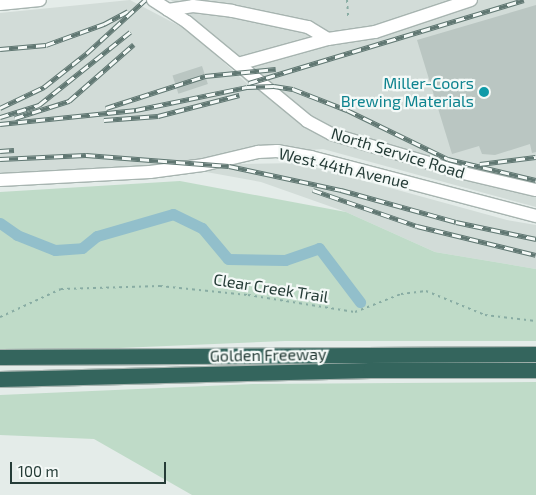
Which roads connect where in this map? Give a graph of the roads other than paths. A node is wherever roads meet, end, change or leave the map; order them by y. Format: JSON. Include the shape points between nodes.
{"nodes":[{"id":1,"x":40,"y":0,"type":"edge"},
{"id":2,"x":153,"y":0,"type":"edge"},
{"id":3,"x":471,"y":0,"type":"edge"},
{"id":4,"x":0,"y":4,"type":"edge"},
{"id":5,"x":168,"y":10,"type":"junction"},
{"id":6,"x":328,"y":39,"type":"junction"},
{"id":7,"x":238,"y":64,"type":"junction"},
{"id":8,"x":0,"y":180,"type":"edge"},
{"id":9,"x":536,"y":190,"type":"edge"},
{"id":10,"x":536,"y":216,"type":"edge"},
{"id":11,"x":536,"y":354,"type":"edge"},
{"id":12,"x":0,"y":357,"type":"edge"},
{"id":13,"x":536,"y":370,"type":"edge"},
{"id":14,"x":0,"y":379,"type":"edge"}],
"edges":[{"from":1,"to":4,"type":"street"},
{"from":2,"to":5,"type":"street","name":"North Service Road"},
{"from":3,"to":6,"type":"street","via":[[375,32]]},
{"from":5,"to":6,"type":"street","via":[[193,6],[232,11],[308,27]]},
{"from":5,"to":7,"type":"street","name":"North Service Road"},
{"from":6,"to":7,"type":"street"},
{"from":7,"to":9,"type":"street","name":"North Service Road","via":[[307,121],[330,134],[459,172]]},
{"from":8,"to":10,"type":"street","name":"West 44th Avenue","via":[[150,172],[277,151]]},
{"from":11,"to":12,"type":"highway","name":"Golden Freeway"},
{"from":13,"to":14,"type":"highway","name":"Golden Freeway","via":[[370,370]]}]}
